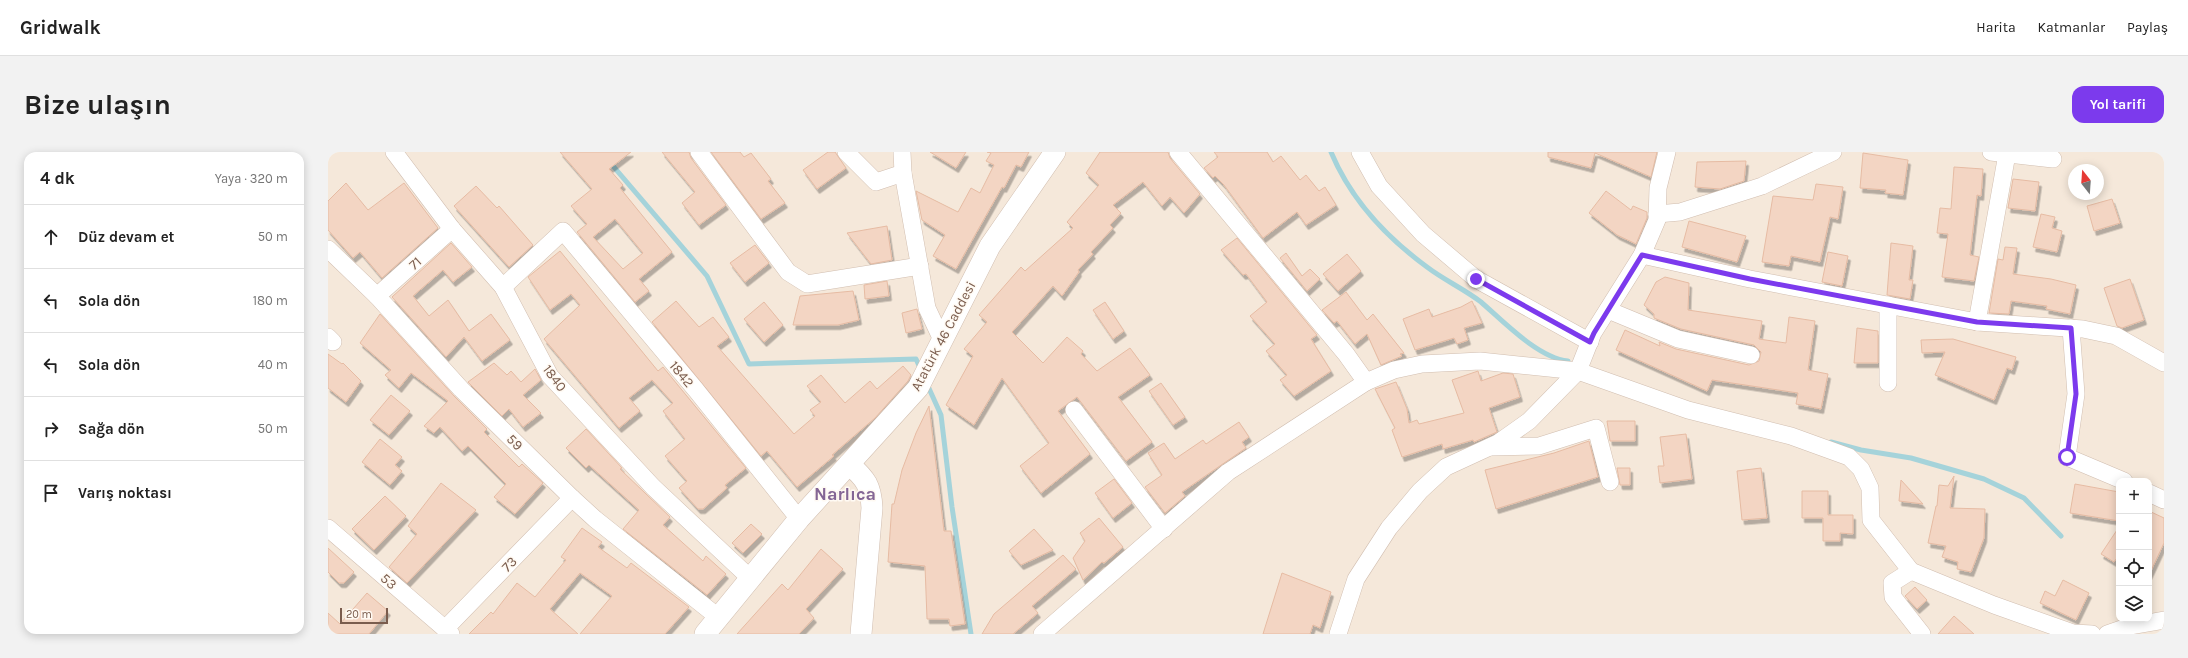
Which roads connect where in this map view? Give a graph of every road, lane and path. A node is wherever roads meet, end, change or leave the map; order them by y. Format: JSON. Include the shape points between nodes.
{"nodes":[{"id":1,"x":394,"y":152,"type":"edge"},
{"id":2,"x":699,"y":152,"type":"edge"},
{"id":3,"x":846,"y":152,"type":"edge"},
{"id":4,"x":902,"y":152,"type":"edge"},
{"id":5,"x":1055,"y":152,"type":"edge"},
{"id":6,"x":1178,"y":152,"type":"edge"},
{"id":7,"x":1360,"y":152,"type":"edge"},
{"id":8,"x":1667,"y":152,"type":"edge"},
{"id":9,"x":1832,"y":152,"type":"edge"},
{"id":10,"x":1991,"y":152,"type":"edge"},
{"id":11,"x":2007,"y":154,"type":"junction"},
{"id":12,"x":2053,"y":159,"type":"dead end"},
{"id":13,"x":903,"y":173,"type":"junction"},
{"id":14,"x":1657,"y":214,"type":"junction"},
{"id":15,"x":452,"y":229,"type":"junction"},
{"id":16,"x":328,"y":249,"type":"edge"},
{"id":17,"x":1642,"y":255,"type":"junction"},
{"id":18,"x":920,"y":266,"type":"junction"},
{"id":19,"x":503,"y":287,"type":"junction"},
{"id":20,"x":378,"y":296,"type":"junction"},
{"id":21,"x":1888,"y":305,"type":"junction"},
{"id":22,"x":1608,"y":310,"type":"junction"},
{"id":23,"x":1977,"y":322,"type":"junction"},
{"id":24,"x":2071,"y":328,"type":"junction"},
{"id":25,"x":942,"y":340,"type":"junction"},
{"id":26,"x":1590,"y":342,"type":"junction"},
{"id":27,"x":1751,"y":355,"type":"dead end"},
{"id":28,"x":2164,"y":363,"type":"edge"},
{"id":29,"x":1578,"y":371,"type":"junction"},
{"id":30,"x":1366,"y":382,"type":"junction"},
{"id":31,"x":1888,"y":383,"type":"dead end"},
{"id":32,"x":1074,"y":410,"type":"dead end"},
{"id":33,"x":1488,"y":448,"type":"junction"},
{"id":34,"x":849,"y":464,"type":"junction"},
{"id":35,"x":2117,"y":478,"type":"edge"},
{"id":36,"x":1610,"y":482,"type":"dead end"},
{"id":37,"x":2152,"y":494,"type":"edge"},
{"id":38,"x":572,"y":498,"type":"junction"},
{"id":39,"x":2164,"y":500,"type":"edge"},
{"id":40,"x":799,"y":519,"type":"junction"},
{"id":41,"x":329,"y":530,"type":"edge"},
{"id":42,"x":1164,"y":530,"type":"junction"},
{"id":43,"x":1911,"y":571,"type":"junction"},
{"id":44,"x":750,"y":578,"type":"junction"},
{"id":45,"x":718,"y":617,"type":"junction"},
{"id":46,"x":2164,"y":620,"type":"edge"},
{"id":47,"x":448,"y":631,"type":"edge"},
{"id":48,"x":705,"y":634,"type":"edge"},
{"id":49,"x":861,"y":634,"type":"edge"},
{"id":50,"x":1042,"y":634,"type":"edge"},
{"id":51,"x":1338,"y":634,"type":"edge"},
{"id":52,"x":1922,"y":634,"type":"edge"},
{"id":53,"x":2092,"y":634,"type":"edge"},
{"id":54,"x":2107,"y":634,"type":"edge"}],
"edges":[{"from":1,"to":15,"type":"street","name":"1840"},
{"from":2,"to":18,"type":"street","via":[[788,272],[808,284]]},
{"from":3,"to":13,"type":"street","via":[[876,182]]},
{"from":4,"to":13,"type":"street"},
{"from":5,"to":25,"type":"street","name":"Atatürk 46 Caddesi","via":[[990,246]]},
{"from":6,"to":30,"type":"street","via":[[1346,354]]},
{"from":7,"to":26,"type":"street","via":[[1379,186],[1423,234],[1476,279]]},
{"from":8,"to":14,"type":"street","via":[[1658,188]]},
{"from":9,"to":14,"type":"street","via":[[1762,186],[1680,212]]},
{"from":10,"to":11,"type":"street"},
{"from":11,"to":12,"type":"street"},
{"from":11,"to":23,"type":"street"},
{"from":13,"to":18,"type":"street"},
{"from":14,"to":17,"type":"street","via":[[1657,220]]},
{"from":15,"to":19,"type":"street","name":"1840"},
{"from":15,"to":20,"type":"street","name":"71"},
{"from":16,"to":20,"type":"street","name":"59"},
{"from":17,"to":21,"type":"street","via":[[1750,279]]},
{"from":17,"to":22,"type":"street"},
{"from":18,"to":25,"type":"street","via":[[927,308]]},
{"from":19,"to":40,"type":"street","name":"1842","via":[[563,232],[696,390]]},
{"from":19,"to":44,"type":"street","name":"1840","via":[[550,376],[653,487]]},
{"from":20,"to":38,"type":"street","name":"59","via":[[461,389]]},
{"from":21,"to":23,"type":"street"},
{"from":21,"to":31,"type":"street"},
{"from":22,"to":26,"type":"street"},
{"from":22,"to":27,"type":"street","via":[[1678,339]]},
{"from":23,"to":24,"type":"street"},
{"from":24,"to":28,"type":"street","via":[[2116,336]]},
{"from":24,"to":35,"type":"street","via":[[2076,394],[2067,457]]},
{"from":25,"to":34,"type":"street","name":"Atatürk 46 Caddesi","via":[[924,377]]},
{"from":26,"to":29,"type":"street"},
{"from":29,"to":30,"type":"street","via":[[1480,361],[1422,364],[1394,370]]},
{"from":29,"to":33,"type":"street","via":[[1529,421]]},
{"from":29,"to":43,"type":"street","via":[[1688,410],[1791,436],[1849,457],[1861,469],[1870,488],[1871,520]]},
{"from":30,"to":42,"type":"street","via":[[1228,472]]},
{"from":32,"to":42,"type":"street"},
{"from":33,"to":36,"type":"street","via":[[1538,446],[1596,428]]},
{"from":33,"to":51,"type":"street","via":[[1446,467],[1420,491],[1389,528],[1356,579]]},
{"from":34,"to":40,"type":"street","name":"Atatürk 46 Caddesi"},
{"from":34,"to":49,"type":"street","via":[[863,477],[871,491],[872,508]]},
{"from":37,"to":39,"type":"street"},
{"from":38,"to":45,"type":"street","name":"59"},
{"from":38,"to":47,"type":"street","name":"73"},
{"from":40,"to":44,"type":"street","name":"Atatürk 46 Caddesi"},
{"from":41,"to":47,"type":"street","name":"53"},
{"from":42,"to":50,"type":"street","via":[[1153,536]]},
{"from":43,"to":52,"type":"street","via":[[1892,583],[1893,597]]},
{"from":43,"to":53,"type":"street","via":[[2072,633]]},
{"from":44,"to":45,"type":"street","name":"Atatürk 46 Caddesi"},
{"from":45,"to":48,"type":"street","name":"Atatürk 46 Caddesi"},
{"from":46,"to":54,"type":"street","via":[[2130,626]]}]}
